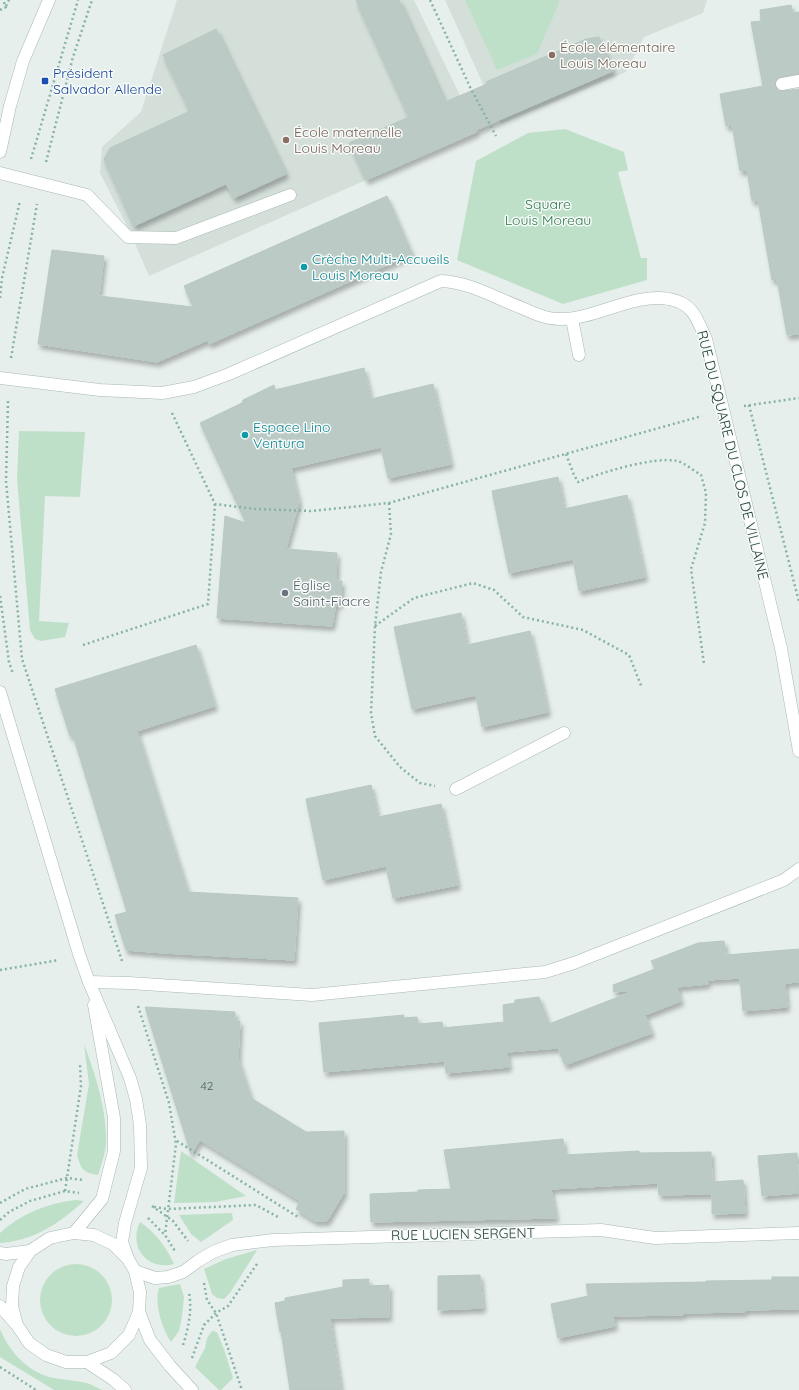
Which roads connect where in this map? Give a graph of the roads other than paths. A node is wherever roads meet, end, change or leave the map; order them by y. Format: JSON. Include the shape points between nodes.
{"nodes":[{"id":1,"x":49,"y":0,"type":"edge"},
{"id":2,"x":799,"y":81,"type":"edge"},
{"id":3,"x":782,"y":84,"type":"dead end"},
{"id":4,"x":0,"y":152,"type":"edge"},
{"id":5,"x":0,"y":173,"type":"edge"},
{"id":6,"x":290,"y":195,"type":"dead end"},
{"id":7,"x":572,"y":319,"type":"junction"},
{"id":8,"x":579,"y":355,"type":"dead end"},
{"id":9,"x":4,"y":378,"type":"edge"},
{"id":10,"x":0,"y":692,"type":"edge"},
{"id":11,"x":564,"y":733,"type":"dead end"},
{"id":12,"x":799,"y":751,"type":"edge"},
{"id":13,"x":456,"y":789,"type":"road end"},
{"id":14,"x":799,"y":869,"type":"edge"},
{"id":15,"x":89,"y":982,"type":"junction"},
{"id":16,"x":74,"y":1232,"type":"junction"},
{"id":17,"x":799,"y":1233,"type":"edge"},
{"id":18,"x":30,"y":1251,"type":"junction"},
{"id":19,"x":0,"y":1253,"type":"edge"},
{"id":20,"x":128,"y":1259,"type":"junction"},
{"id":21,"x":135,"y":1271,"type":"junction"},
{"id":22,"x":0,"y":1306,"type":"edge"},
{"id":23,"x":139,"y":1312,"type":"junction"},
{"id":24,"x":17,"y":1325,"type":"junction"},
{"id":25,"x":87,"y":1362,"type":"junction"},
{"id":26,"x":125,"y":1390,"type":"edge"},
{"id":27,"x":192,"y":1390,"type":"edge"}],
"edges":[{"from":1,"to":4,"type":"street","via":[[23,61]]},
{"from":2,"to":3,"type":"street"},
{"from":5,"to":6,"type":"street","via":[[87,195],[128,237],[176,238]]},
{"from":7,"to":8,"type":"street"},
{"from":7,"to":9,"type":"street","name":"RUE DU SQUARE DU CLOS DE VILLAINE","via":[[544,318],[484,292],[453,282],[441,281],[194,387],[162,392],[100,390]]},
{"from":7,"to":12,"type":"street","name":"RUE DU SQUARE DU CLOS DE VILLAINE","via":[[652,297],[683,303],[694,313],[706,339],[781,648]]},
{"from":10,"to":15,"type":"street"},
{"from":11,"to":13,"type":"street"},
{"from":14,"to":15,"type":"street","via":[[784,880],[574,963],[544,972],[312,996]]},
{"from":15,"to":16,"type":"street","via":[[114,1118],[114,1151],[102,1199]]},
{"from":15,"to":20,"type":"street","via":[[130,1078],[140,1125],[141,1168],[122,1242]]},
{"from":16,"to":18,"type":"street","via":[[50,1238]]},
{"from":16,"to":20,"type":"street","via":[[94,1235],[113,1244]]},
{"from":17,"to":21,"type":"street","name":"RUE LUCIEN SERGENT","via":[[655,1238],[601,1230],[273,1240],[232,1245],[213,1252],[183,1272],[168,1277],[155,1278]]},
{"from":18,"to":19,"type":"street"},
{"from":18,"to":24,"type":"street","via":[[19,1267],[13,1286],[12,1306]]},
{"from":20,"to":21,"type":"street"},
{"from":21,"to":23,"type":"street","via":[[140,1292]]},
{"from":22,"to":24,"type":"street"},
{"from":23,"to":25,"type":"street","via":[[129,1335],[111,1352]]},
{"from":23,"to":27,"type":"street","via":[[150,1340]]},
{"from":24,"to":25,"type":"street","via":[[30,1343],[46,1355],[66,1362]]},
{"from":25,"to":26,"type":"street"}]}
